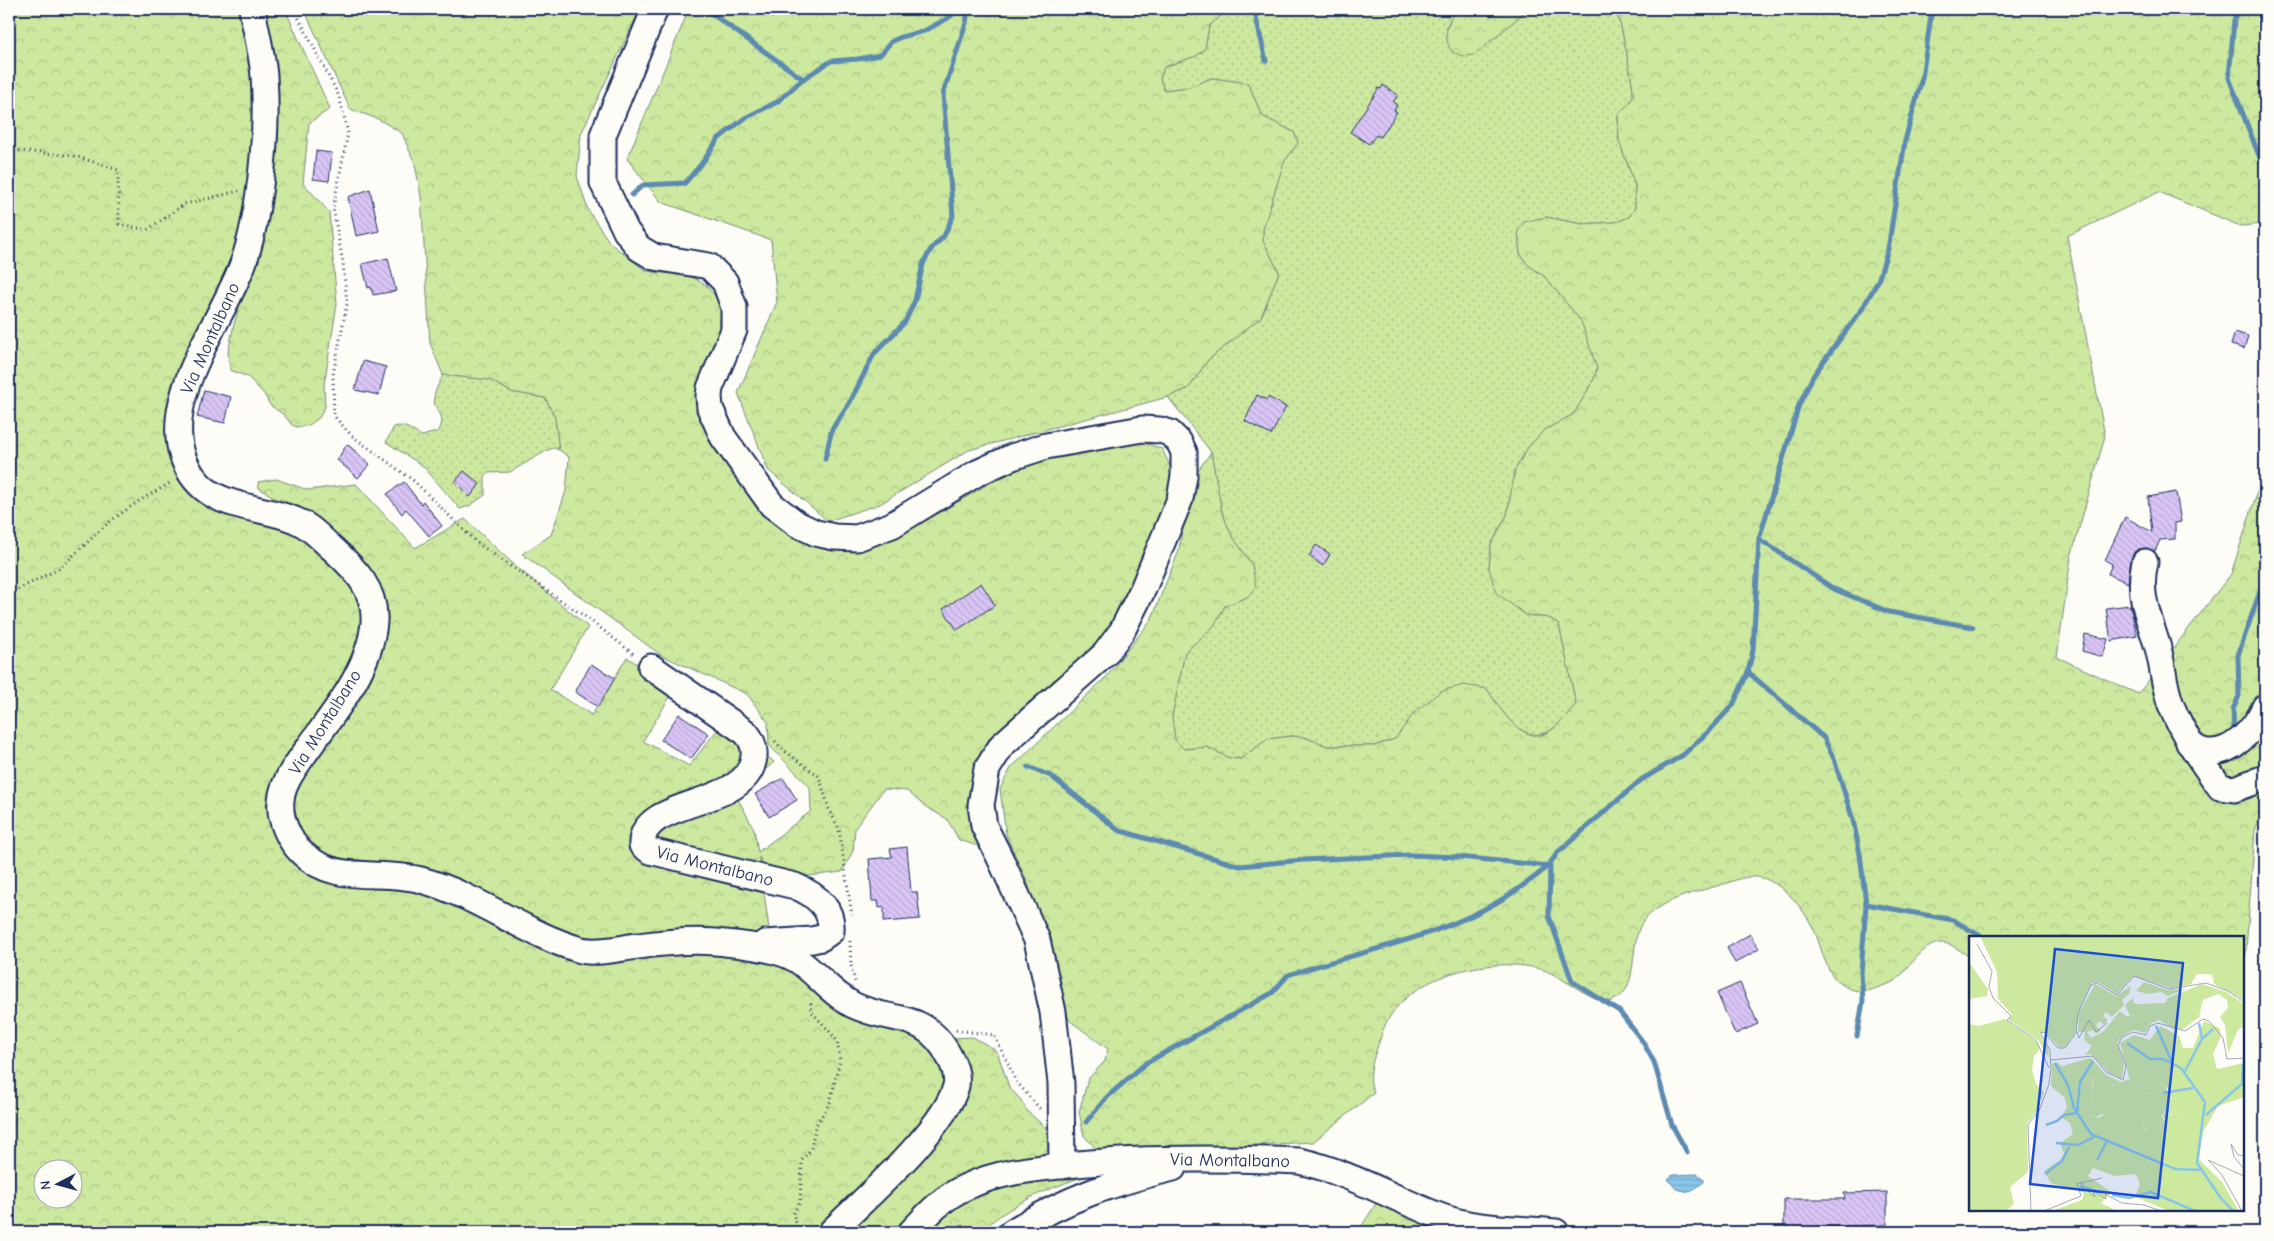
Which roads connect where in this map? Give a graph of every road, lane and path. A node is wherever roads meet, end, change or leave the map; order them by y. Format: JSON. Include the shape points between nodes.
{"nodes":[{"id":1,"x":252,"y":9,"type":"edge"},
{"id":2,"x":294,"y":9,"type":"edge"},
{"id":3,"x":655,"y":9,"type":"edge"},
{"id":4,"x":9,"y":150,"type":"edge"},
{"id":5,"x":260,"y":186,"type":"junction"},
{"id":6,"x":190,"y":472,"type":"junction"},
{"id":7,"x":2145,"y":562,"type":"dead end"},
{"id":8,"x":9,"y":594,"type":"edge"},
{"id":9,"x":651,"y":667,"type":"joint"},
{"id":10,"x":2265,"y":707,"type":"edge"},
{"id":11,"x":772,"y":738,"type":"dead end"},
{"id":12,"x":2189,"y":743,"type":"junction"},
{"id":13,"x":2265,"y":778,"type":"edge"},
{"id":14,"x":852,"y":922,"type":"dead end"},
{"id":15,"x":850,"y":938,"type":"dead end"},
{"id":16,"x":739,"y":945,"type":"junction"},
{"id":17,"x":824,"y":983,"type":"junction"},
{"id":18,"x":864,"y":1009,"type":"junction"},
{"id":19,"x":926,"y":1029,"type":"junction"},
{"id":20,"x":1061,"y":1133,"type":"junction"},
{"id":21,"x":1208,"y":1160,"type":"junction"},
{"id":22,"x":1062,"y":1166,"type":"junction"},
{"id":23,"x":799,"y":1232,"type":"edge"},
{"id":24,"x":831,"y":1232,"type":"edge"},
{"id":25,"x":911,"y":1232,"type":"edge"},
{"id":26,"x":1012,"y":1232,"type":"edge"},
{"id":27,"x":1556,"y":1232,"type":"edge"}],
"edges":[{"from":1,"to":5,"type":"street","name":"Via Montalbano","via":[[264,73]]},
{"from":2,"to":9,"type":"path","via":[[339,96],[348,133],[333,208],[347,304],[333,375],[334,416],[352,436],[414,481],[477,544],[590,620]]},
{"from":3,"to":20,"type":"street","via":[[603,135],[603,183],[611,204],[639,248],[654,257],[709,266],[725,282],[734,307],[734,330],[710,388],[710,408],[723,437],[772,505],[797,524],[816,532],[834,538],[857,538],[892,525],[977,473],[1046,446],[1142,429],[1170,433],[1184,452],[1180,499],[1122,631],[1105,654],[1002,745],[987,769],[981,805],[984,826],[1037,940],[1053,1012]]},
{"from":4,"to":5,"type":"path","via":[[75,156],[118,170],[119,224],[147,230],[185,204]]},
{"from":5,"to":6,"type":"street","name":"Via Montalbano","via":[[245,258],[190,378],[180,408],[181,453]]},
{"from":6,"to":8,"type":"path","via":[[139,500],[109,522],[60,568]]},
{"from":6,"to":16,"type":"street","name":"Via Montalbano","via":[[223,500],[292,518],[307,526],[350,564],[365,582],[372,599],[374,621],[364,658],[347,694],[292,772],[280,799],[283,821],[292,843],[301,852],[323,869],[343,874],[406,876],[427,881],[579,949],[598,951],[697,941]]},
{"from":7,"to":12,"type":"street","via":[[2141,579],[2145,612],[2158,648],[2170,703]]},
{"from":9,"to":16,"type":"street","name":"Via Montalbano","via":[[750,737],[754,752],[748,774],[736,786],[656,819],[644,834],[642,845],[650,851],[795,886],[816,897],[832,921],[831,931],[821,938]]},
{"from":10,"to":12,"type":"street","via":[[2247,735],[2220,752],[2202,751]]},
{"from":11,"to":14,"type":"path","via":[[782,750],[819,776],[840,829]]},
{"from":12,"to":13,"type":"street","via":[[2220,787],[2234,789]]},
{"from":15,"to":18,"type":"path","via":[[851,965]]},
{"from":16,"to":17,"type":"street","name":"Via Montalbano","via":[[794,958]]},
{"from":17,"to":18,"type":"street","name":"Via Montalbano","via":[[839,996]]},
{"from":17,"to":23,"type":"path","via":[[810,1007],[819,1022],[837,1040],[840,1060],[830,1102],[815,1127],[811,1149],[802,1160],[800,1202],[793,1214]]},
{"from":18,"to":19,"type":"street","name":"Via Montalbano","via":[[911,1020]]},
{"from":19,"to":20,"type":"path","via":[[994,1035],[1015,1080]]},
{"from":19,"to":24,"type":"street","name":"Via Montalbano","via":[[948,1053],[956,1070],[956,1087],[926,1136]]},
{"from":20,"to":22,"type":"street"},
{"from":21,"to":22,"type":"street","name":"Via Montalbano","via":[[1139,1159]]},
{"from":21,"to":26,"type":"street","via":[[1118,1182],[1075,1198]]},
{"from":21,"to":27,"type":"street","name":"Via Montalbano","via":[[1299,1161],[1322,1166],[1443,1217],[1473,1225]]},
{"from":22,"to":25,"type":"street","name":"Via Montalbano","via":[[994,1176],[966,1187],[938,1203]]}]}
